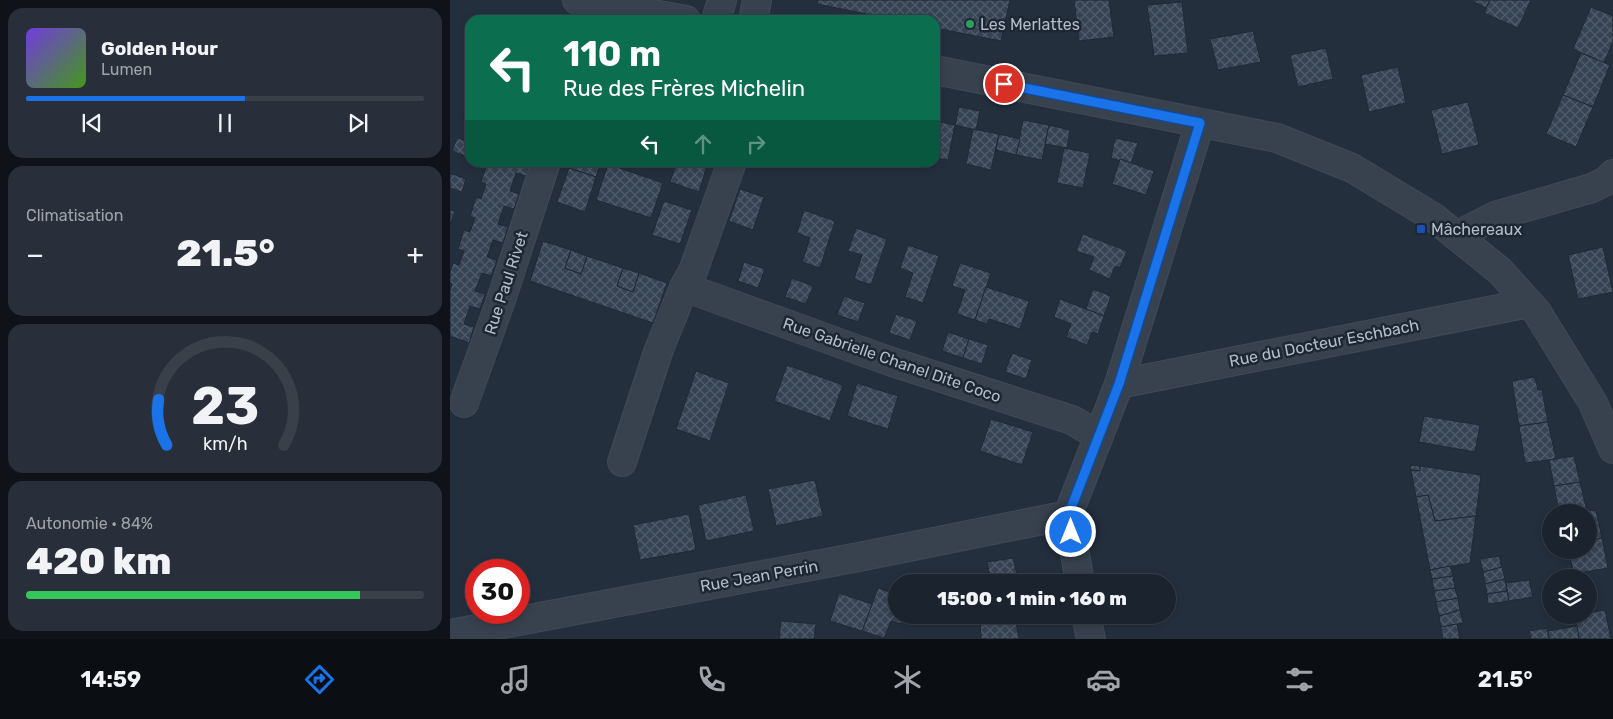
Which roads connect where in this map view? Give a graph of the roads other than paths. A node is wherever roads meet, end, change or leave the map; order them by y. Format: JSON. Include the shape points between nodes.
{"nodes":[{"id":1,"x":722,"y":0,"type":"edge"},
{"id":2,"x":757,"y":0,"type":"edge"},
{"id":3,"x":638,"y":5,"type":"edge"},
{"id":4,"x":591,"y":8,"type":"edge"},
{"id":5,"x":670,"y":15,"type":"edge"},
{"id":6,"x":718,"y":15,"type":"edge"},
{"id":7,"x":754,"y":15,"type":"edge"},
{"id":8,"x":940,"y":71,"type":"edge"},
{"id":9,"x":1200,"y":123,"type":"junction"},
{"id":10,"x":544,"y":167,"type":"edge"},
{"id":11,"x":730,"y":167,"type":"edge"},
{"id":12,"x":1613,"y":174,"type":"edge"},
{"id":13,"x":1456,"y":236,"type":"junction"},
{"id":14,"x":684,"y":287,"type":"junction"},
{"id":15,"x":1529,"y":303,"type":"junction"},
{"id":16,"x":1119,"y":384,"type":"junction"},
{"id":17,"x":464,"y":404,"type":"dead end"},
{"id":18,"x":1099,"y":436,"type":"junction"},
{"id":19,"x":1613,"y":449,"type":"edge"},
{"id":20,"x":622,"y":462,"type":"dead end"},
{"id":21,"x":1068,"y":516,"type":"junction"},
{"id":22,"x":1079,"y":574,"type":"edge"},
{"id":23,"x":1088,"y":624,"type":"edge"},
{"id":24,"x":450,"y":634,"type":"edge"},
{"id":25,"x":1090,"y":639,"type":"edge"}],
"edges":[{"from":1,"to":6,"type":"street"},
{"from":2,"to":7,"type":"street"},
{"from":3,"to":4,"type":"street"},
{"from":3,"to":5,"type":"street"},
{"from":8,"to":9,"type":"street"},
{"from":9,"to":13,"type":"street","via":[[1276,138],[1352,168],[1433,217]]},
{"from":9,"to":16,"type":"street"},
{"from":10,"to":17,"type":"street","name":"Rue Paul Rivet"},
{"from":11,"to":14,"type":"street","via":[[693,271]]},
{"from":12,"to":13,"type":"street","via":[[1592,188],[1495,216]]},
{"from":13,"to":15,"type":"street","via":[[1500,271]]},
{"from":14,"to":18,"type":"street","name":"Rue Gabrielle Chanel Dite Coco","via":[[889,361],[1072,420]]},
{"from":14,"to":20,"type":"street","via":[[658,352]]},
{"from":15,"to":16,"type":"street","name":"Rue du Docteur Eschbach"},
{"from":15,"to":19,"type":"street","via":[[1593,403]]},
{"from":16,"to":18,"type":"street"},
{"from":18,"to":21,"type":"street"},
{"from":21,"to":22,"type":"street"},
{"from":21,"to":24,"type":"street","name":"Rue Jean Perrin"},
{"from":23,"to":25,"type":"street"}]}
